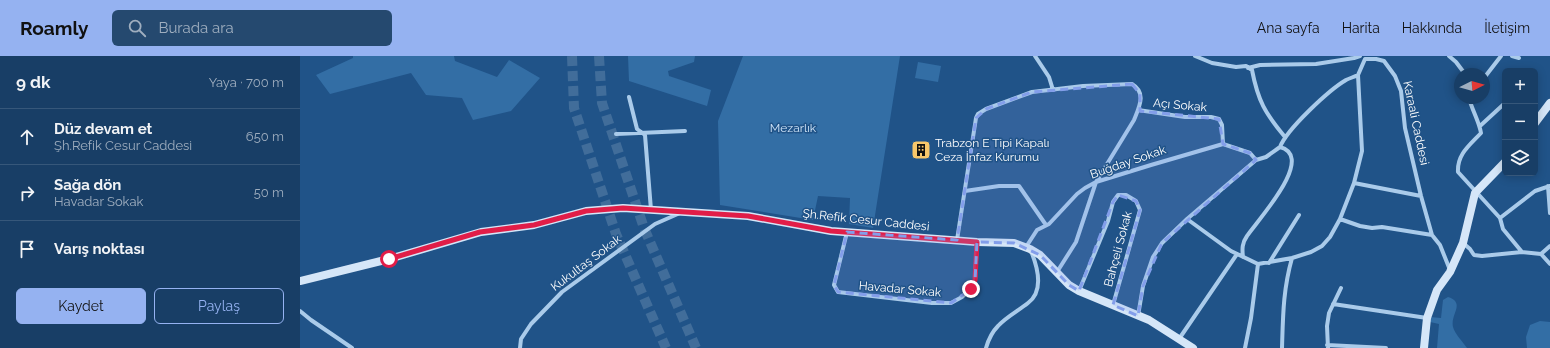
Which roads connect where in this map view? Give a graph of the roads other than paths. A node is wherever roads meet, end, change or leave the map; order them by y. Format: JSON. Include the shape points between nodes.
{"nodes":[{"id":1,"x":1036,"y":56,"type":"edge"},
{"id":2,"x":1195,"y":56,"type":"edge"},
{"id":3,"x":1449,"y":56,"type":"edge"},
{"id":4,"x":1501,"y":56,"type":"edge"},
{"id":5,"x":1512,"y":56,"type":"edge"},
{"id":6,"x":1362,"y":57,"type":"edge"},
{"id":7,"x":1519,"y":58,"type":"dead end"},
{"id":8,"x":1248,"y":68,"type":"junction"},
{"id":9,"x":1460,"y":68,"type":"edge"},
{"id":10,"x":1490,"y":70,"type":"edge"},
{"id":11,"x":1358,"y":75,"type":"junction"},
{"id":12,"x":1053,"y":90,"type":"junction"},
{"id":13,"x":629,"y":97,"type":"dead end"},
{"id":14,"x":1550,"y":103,"type":"edge"},
{"id":15,"x":1471,"y":104,"type":"edge"},
{"id":16,"x":1504,"y":104,"type":"edge"},
{"id":17,"x":1138,"y":110,"type":"junction"},
{"id":18,"x":1538,"y":119,"type":"edge"},
{"id":19,"x":1480,"y":126,"type":"junction"},
{"id":20,"x":685,"y":131,"type":"dead end"},
{"id":21,"x":641,"y":133,"type":"junction"},
{"id":22,"x":616,"y":134,"type":"dead end"},
{"id":23,"x":1285,"y":138,"type":"junction"},
{"id":24,"x":1223,"y":144,"type":"junction"},
{"id":25,"x":1280,"y":147,"type":"junction"},
{"id":26,"x":1256,"y":160,"type":"junction"},
{"id":27,"x":1502,"y":165,"type":"edge"},
{"id":28,"x":1096,"y":182,"type":"junction"},
{"id":29,"x":1354,"y":183,"type":"junction"},
{"id":30,"x":1549,"y":186,"type":"edge"},
{"id":31,"x":965,"y":190,"type":"junction"},
{"id":32,"x":1475,"y":193,"type":"junction"},
{"id":33,"x":1421,"y":196,"type":"junction"},
{"id":34,"x":651,"y":210,"type":"junction"},
{"id":35,"x":681,"y":212,"type":"junction"},
{"id":36,"x":1550,"y":213,"type":"edge"},
{"id":37,"x":1299,"y":215,"type":"dead end"},
{"id":38,"x":1186,"y":218,"type":"junction"},
{"id":39,"x":1500,"y":218,"type":"junction"},
{"id":40,"x":1340,"y":219,"type":"junction"},
{"id":41,"x":1046,"y":225,"type":"junction"},
{"id":42,"x":847,"y":232,"type":"junction"},
{"id":43,"x":1432,"y":235,"type":"junction"},
{"id":44,"x":957,"y":240,"type":"junction"},
{"id":45,"x":977,"y":242,"type":"junction"},
{"id":46,"x":1463,"y":243,"type":"junction"},
{"id":47,"x":1550,"y":246,"type":"edge"},
{"id":48,"x":1028,"y":248,"type":"junction"},
{"id":49,"x":1522,"y":252,"type":"junction"},
{"id":50,"x":1237,"y":254,"type":"junction"},
{"id":51,"x":1541,"y":254,"type":"junction"},
{"id":52,"x":1243,"y":257,"type":"junction"},
{"id":53,"x":1292,"y":258,"type":"junction"},
{"id":54,"x":1269,"y":263,"type":"junction"},
{"id":55,"x":1258,"y":264,"type":"junction"},
{"id":56,"x":1550,"y":264,"type":"edge"},
{"id":57,"x":1450,"y":272,"type":"junction"},
{"id":58,"x":1056,"y":273,"type":"junction"},
{"id":59,"x":300,"y":281,"type":"edge"},
{"id":60,"x":1341,"y":288,"type":"dead end"},
{"id":61,"x":1079,"y":291,"type":"junction"},
{"id":62,"x":1333,"y":304,"type":"junction"},
{"id":63,"x":1113,"y":305,"type":"junction"},
{"id":64,"x":300,"y":311,"type":"edge"},
{"id":65,"x":1138,"y":316,"type":"junction"},
{"id":66,"x":1427,"y":318,"type":"junction"},
{"id":67,"x":1179,"y":339,"type":"junction"},
{"id":68,"x":1328,"y":346,"type":"edge"},
{"id":69,"x":352,"y":348,"type":"edge"},
{"id":70,"x":520,"y":348,"type":"edge"},
{"id":71,"x":986,"y":348,"type":"edge"},
{"id":72,"x":1193,"y":348,"type":"edge"},
{"id":73,"x":1245,"y":348,"type":"edge"},
{"id":74,"x":1282,"y":348,"type":"edge"},
{"id":75,"x":1386,"y":348,"type":"edge"},
{"id":76,"x":1424,"y":348,"type":"edge"}],
"edges":[{"from":1,"to":12,"type":"street"},
{"from":2,"to":8,"type":"street","name":"Karaali Caddesi","via":[[1212,63]]},
{"from":3,"to":9,"type":"street"},
{"from":4,"to":10,"type":"street"},
{"from":5,"to":7,"type":"street"},
{"from":6,"to":8,"type":"street","name":"Karaali Caddesi","via":[[1316,64],[1260,64]]},
{"from":6,"to":11,"type":"street"},
{"from":6,"to":33,"type":"street","name":"Karaali Caddesi","via":[[1384,61],[1395,76],[1401,92],[1405,128]]},
{"from":8,"to":23,"type":"street","via":[[1252,70],[1261,104]]},
{"from":11,"to":23,"type":"street","via":[[1346,80],[1328,95],[1296,124]]},
{"from":11,"to":29,"type":"street","via":[[1362,151]]},
{"from":12,"to":17,"type":"street","via":[[1132,84],[1140,94]]},
{"from":12,"to":31,"type":"street","via":[[1032,92],[1002,102],[978,114]]},
{"from":13,"to":21,"type":"street","via":[[637,129]]},
{"from":14,"to":18,"type":"street"},
{"from":15,"to":19,"type":"street"},
{"from":16,"to":19,"type":"street"},
{"from":17,"to":24,"type":"street","name":"Açı Sokak","via":[[1219,119],[1222,125]]},
{"from":17,"to":28,"type":"street"},
{"from":19,"to":32,"type":"street","via":[[1481,133],[1461,155],[1458,166],[1458,172]]},
{"from":20,"to":21,"type":"street"},
{"from":21,"to":22,"type":"street"},
{"from":21,"to":34,"type":"street","via":[[645,135]]},
{"from":23,"to":25,"type":"street"},
{"from":24,"to":26,"type":"street","via":[[1250,154]]},
{"from":24,"to":28,"type":"street","name":"Buğday Sokak"},
{"from":25,"to":26,"type":"street"},
{"from":25,"to":52,"type":"street","via":[[1285,148],[1291,156],[1291,167],[1274,202],[1246,237],[1242,247]]},
{"from":26,"to":38,"type":"street"},
{"from":27,"to":32,"type":"street"},
{"from":28,"to":41,"type":"street","name":"Buğday Sokak","via":[[1077,194]]},
{"from":28,"to":58,"type":"street","via":[[1076,242]]},
{"from":29,"to":33,"type":"street"},
{"from":29,"to":40,"type":"street"},
{"from":30,"to":36,"type":"street"},
{"from":30,"to":39,"type":"street","via":[[1535,191]]},
{"from":31,"to":41,"type":"street","via":[[1019,186]]},
{"from":31,"to":44,"type":"street"},
{"from":32,"to":39,"type":"street"},
{"from":32,"to":46,"type":"street"},
{"from":33,"to":43,"type":"street","name":"Karaali Caddesi"},
{"from":34,"to":35,"type":"street","name":"Şh.Refik Cesur Caddesi"},
{"from":34,"to":59,"type":"street","name":"Şh.Refik Cesur Caddesi","via":[[623,208],[586,211],[534,225],[480,232],[389,259]]},
{"from":35,"to":42,"type":"street","name":"Şh.Refik Cesur Caddesi","via":[[748,216]]},
{"from":35,"to":70,"type":"street","name":"Kukultaş Sokak","via":[[655,224],[562,292],[530,324],[521,339]]},
{"from":37,"to":54,"type":"street"},
{"from":38,"to":50,"type":"street"},
{"from":38,"to":65,"type":"street","via":[[1162,243],[1153,257],[1143,286]]},
{"from":39,"to":49,"type":"street","via":[[1504,229]]},
{"from":40,"to":43,"type":"street","via":[[1360,226]]},
{"from":40,"to":53,"type":"street","via":[[1322,246]]},
{"from":41,"to":48,"type":"street","name":"Buğday Sokak","via":[[1037,230]]},
{"from":42,"to":44,"type":"street","name":"Şh.Refik Cesur Caddesi"},
{"from":42,"to":45,"type":"street","name":"Havadar Sokak","via":[[834,285],[838,292],[932,303],[951,303],[971,289],[975,280]]},
{"from":43,"to":57,"type":"street","name":"Karaali Caddesi","via":[[1440,245]]},
{"from":44,"to":45,"type":"street","name":"Şh.Refik Cesur Caddesi"},
{"from":45,"to":48,"type":"street","name":"Şh.Refik Cesur Caddesi","via":[[1014,243]]},
{"from":46,"to":49,"type":"street","via":[[1474,255]]},
{"from":46,"to":57,"type":"street"},
{"from":47,"to":51,"type":"street"},
{"from":48,"to":58,"type":"street","name":"Şh.Refik Cesur Caddesi","via":[[1040,255]]},
{"from":48,"to":71,"type":"street","via":[[1038,274],[1038,288],[1034,297],[997,326]]},
{"from":49,"to":51,"type":"street"},
{"from":50,"to":52,"type":"street"},
{"from":50,"to":67,"type":"street"},
{"from":51,"to":56,"type":"street"},
{"from":52,"to":55,"type":"street"},
{"from":53,"to":54,"type":"street"},
{"from":53,"to":74,"type":"street","via":[[1283,300]]},
{"from":54,"to":55,"type":"street"},
{"from":55,"to":73,"type":"street"},
{"from":57,"to":66,"type":"street","via":[[1437,290]]},
{"from":58,"to":61,"type":"street","name":"Şh.Refik Cesur Caddesi"},
{"from":60,"to":62,"type":"street"},
{"from":61,"to":63,"type":"street","name":"Şh.Refik Cesur Caddesi"},
{"from":61,"to":63,"type":"street","name":"Bahçeli Sokak","via":[[1108,221],[1113,202],[1118,196],[1126,195],[1136,201],[1140,210]]},
{"from":62,"to":66,"type":"street"},
{"from":62,"to":68,"type":"street","via":[[1327,326]]},
{"from":63,"to":65,"type":"street","name":"Şh.Refik Cesur Caddesi"},
{"from":64,"to":69,"type":"street"},
{"from":65,"to":67,"type":"street","name":"Şh.Refik Cesur Caddesi"},
{"from":66,"to":76,"type":"street"},
{"from":67,"to":72,"type":"street","name":"Şh.Refik Cesur Caddesi"},
{"from":68,"to":75,"type":"street"}]}
